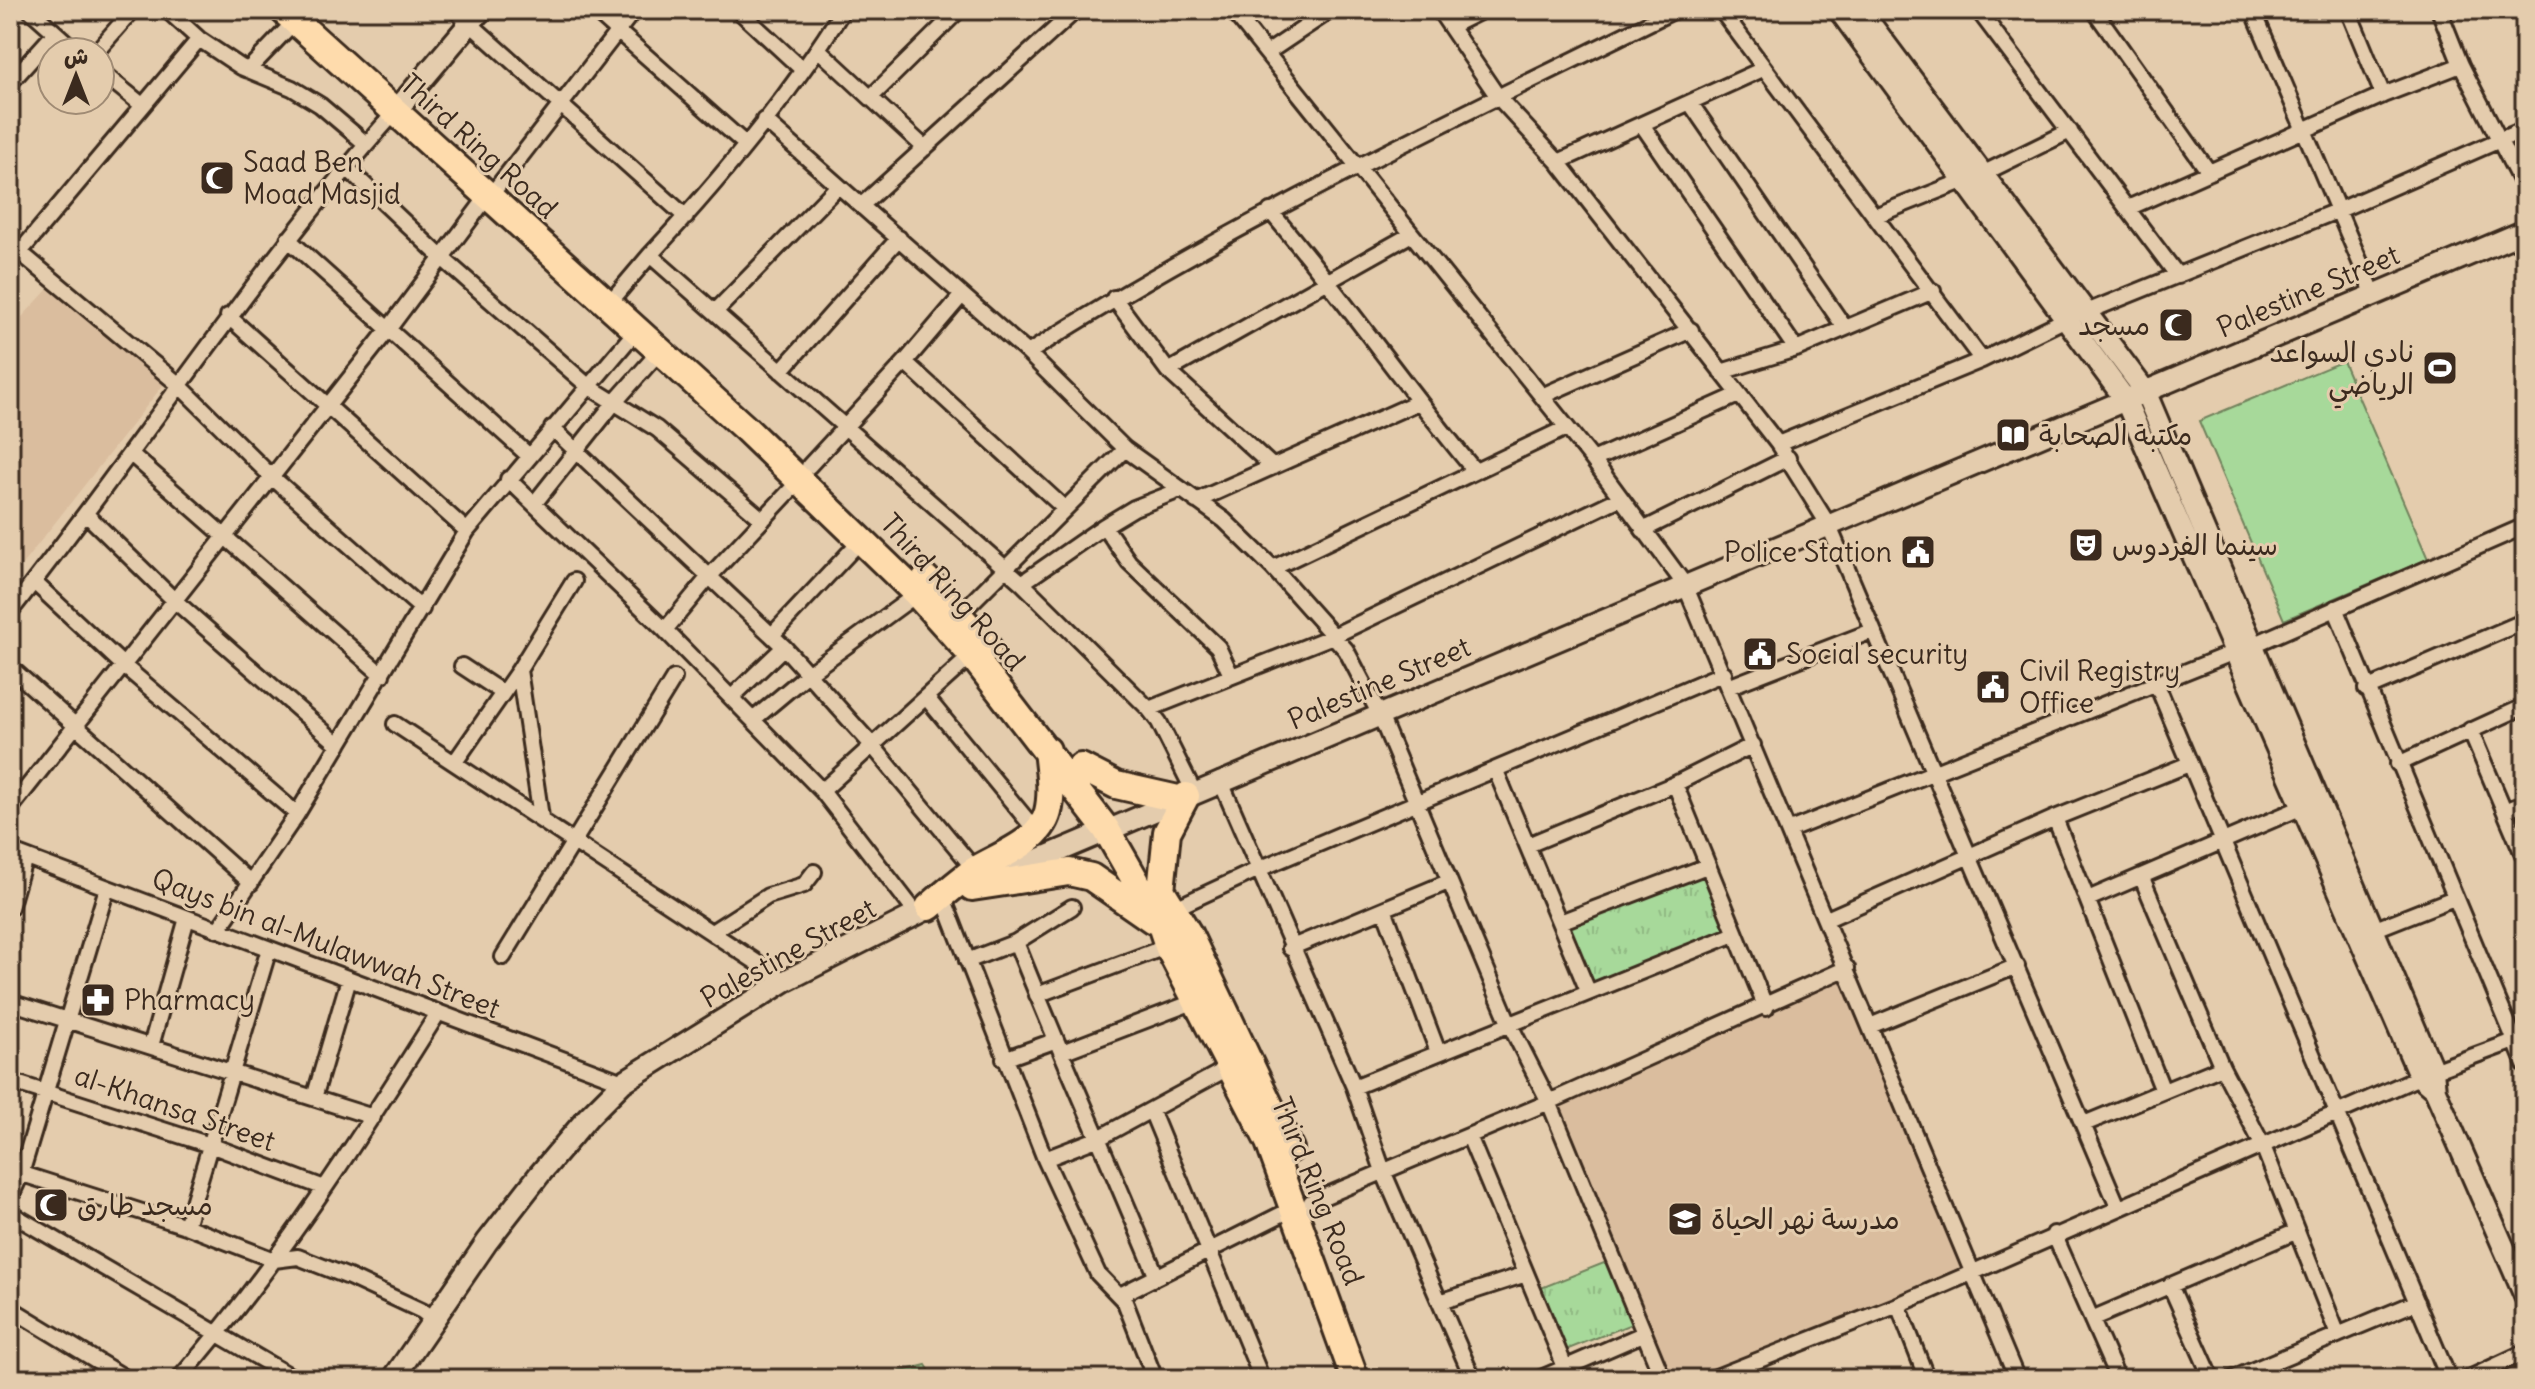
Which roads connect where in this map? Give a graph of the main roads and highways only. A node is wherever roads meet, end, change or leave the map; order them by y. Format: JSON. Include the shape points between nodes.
{"nodes":[{"id":1,"x":295,"y":14,"type":"edge"},
{"id":2,"x":493,"y":191,"type":"junction"},
{"id":3,"x":804,"y":473,"type":"junction"},
{"id":4,"x":1047,"y":750,"type":"junction"},
{"id":5,"x":1081,"y":767,"type":"junction"},
{"id":6,"x":1113,"y":826,"type":"junction"},
{"id":7,"x":973,"y":879,"type":"junction"},
{"id":8,"x":930,"y":907,"type":"road end"},
{"id":9,"x":1166,"y":918,"type":"junction"},
{"id":10,"x":1302,"y":1205,"type":"junction"},
{"id":11,"x":1355,"y":1379,"type":"edge"},
{"id":12,"x":1372,"y":1379,"type":"edge"}],
"edges":[{"from":1,"to":2,"type":"highway","name":"Third Ring Road"},
{"from":2,"to":3,"type":"highway","name":"Third Ring Road","via":[[617,294]]},
{"from":2,"to":3,"type":"highway","name":"Third Ring Road","via":[[635,332]]},
{"from":3,"to":4,"type":"highway","name":"Third Ring Road","via":[[972,655]]},
{"from":3,"to":5,"type":"highway","name":"Third Ring Road","via":[[960,614]]},
{"from":4,"to":6,"type":"highway","name":"Third Ring Road"},
{"from":4,"to":7,"type":"highway","via":[[1048,812],[1036,831]]},
{"from":5,"to":6,"type":"highway","name":"Third Ring Road"},
{"from":5,"to":9,"type":"highway","via":[[1116,785],[1186,796],[1167,832]]},
{"from":6,"to":9,"type":"highway","name":"Third Ring Road"},
{"from":7,"to":8,"type":"highway"},
{"from":7,"to":9,"type":"highway","via":[[1069,872],[1091,877]]},
{"from":9,"to":10,"type":"highway","name":"Third Ring Road","via":[[1196,1001]]},
{"from":9,"to":10,"type":"highway","name":"Third Ring Road","via":[[1277,1118]]},
{"from":10,"to":11,"type":"highway","name":"Third Ring Road"},
{"from":10,"to":12,"type":"highway","name":"Third Ring Road"}]}
